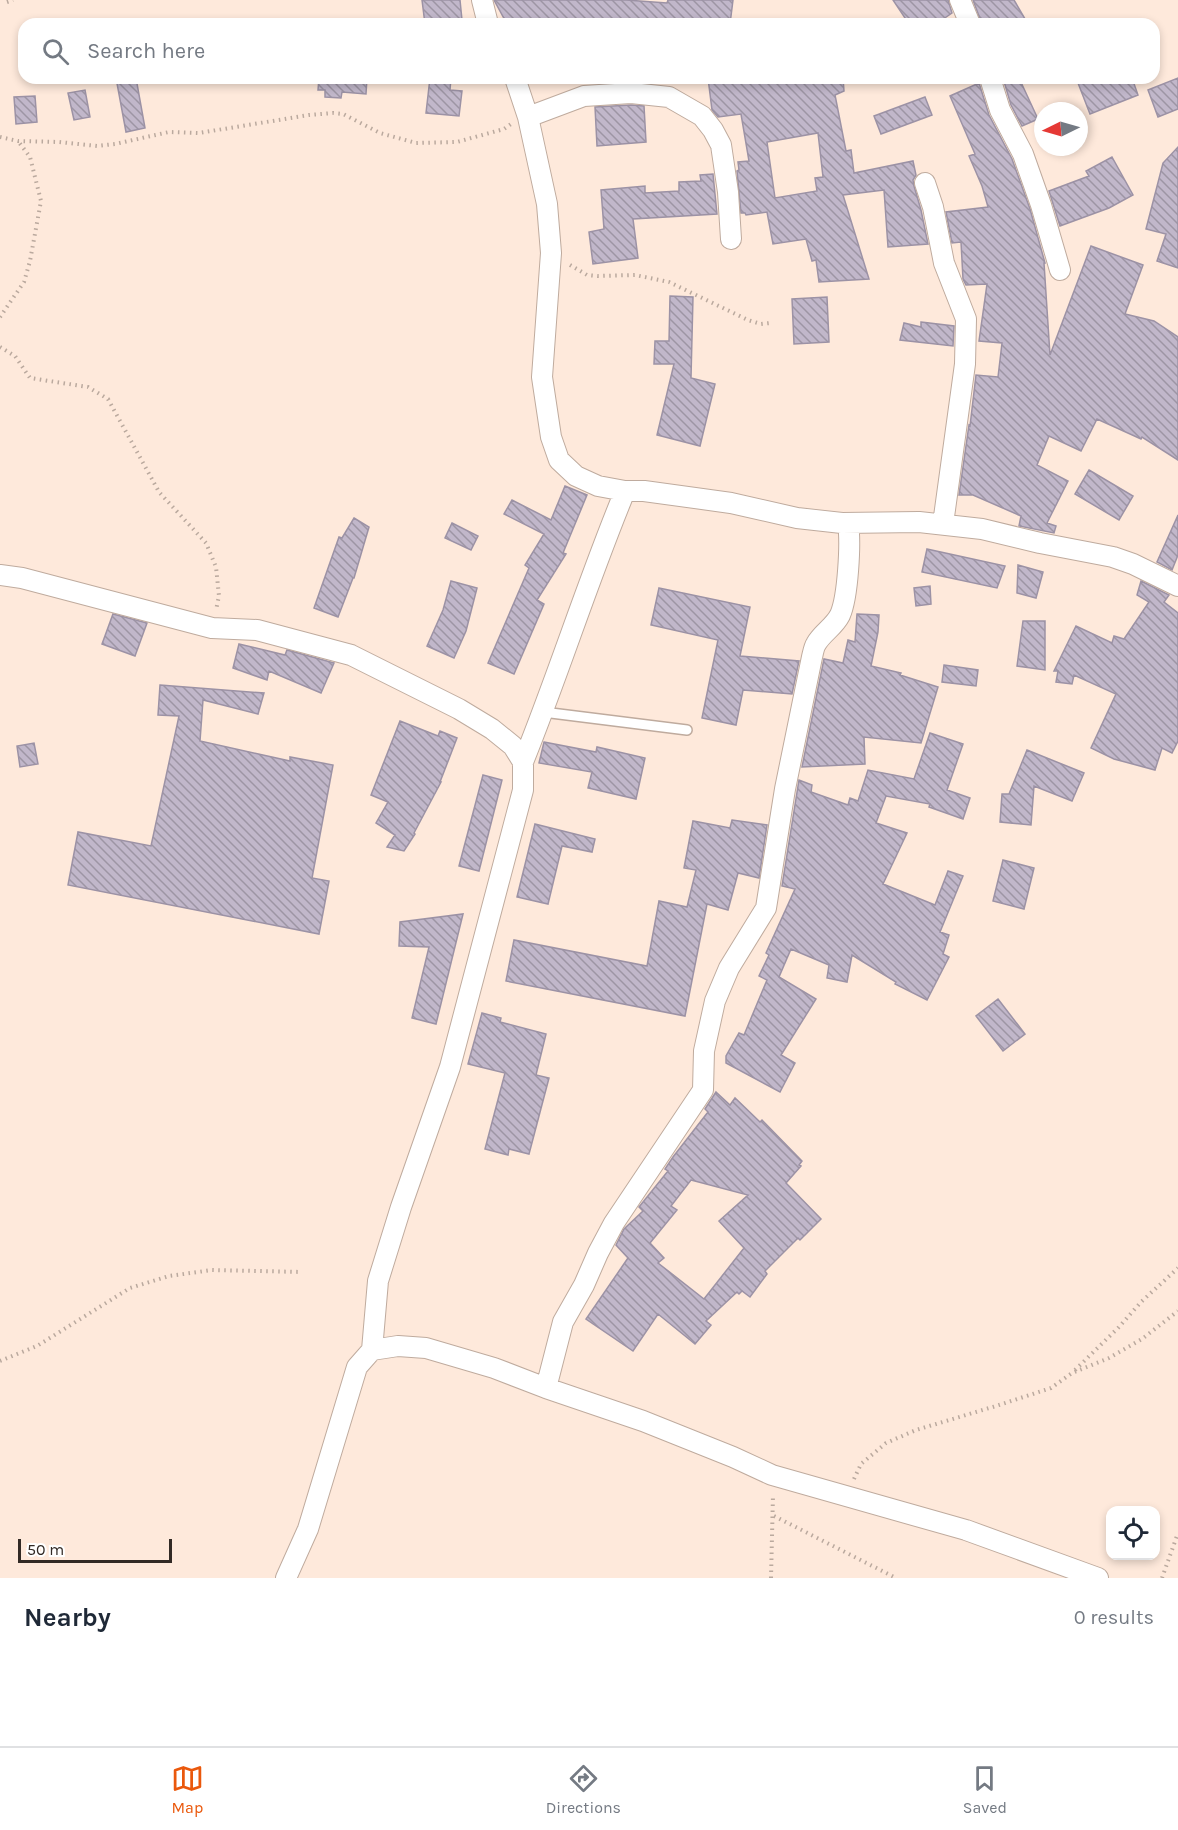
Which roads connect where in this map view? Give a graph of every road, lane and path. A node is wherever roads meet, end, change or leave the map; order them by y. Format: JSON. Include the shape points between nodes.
{"nodes":[{"id":1,"x":13,"y":0,"type":"edge"},
{"id":2,"x":482,"y":0,"type":"edge"},
{"id":3,"x":960,"y":0,"type":"edge"},
{"id":4,"x":7,"y":2,"type":"dead end"},
{"id":5,"x":486,"y":18,"type":"edge"},
{"id":6,"x":968,"y":18,"type":"edge"},
{"id":7,"x":517,"y":84,"type":"edge"},
{"id":8,"x":992,"y":84,"type":"edge"},
{"id":9,"x":527,"y":115,"type":"junction"},
{"id":10,"x":0,"y":137,"type":"edge"},
{"id":11,"x":18,"y":141,"type":"junction"},
{"id":12,"x":925,"y":183,"type":"dead end"},
{"id":13,"x":731,"y":239,"type":"dead end"},
{"id":14,"x":551,"y":253,"type":"junction"},
{"id":15,"x":1060,"y":270,"type":"dead end"},
{"id":16,"x":0,"y":317,"type":"edge"},
{"id":17,"x":770,"y":323,"type":"dead end"},
{"id":18,"x":0,"y":347,"type":"edge"},
{"id":19,"x":625,"y":491,"type":"junction"},
{"id":20,"x":848,"y":523,"type":"junction"},
{"id":21,"x":943,"y":524,"type":"junction"},
{"id":22,"x":0,"y":575,"type":"edge"},
{"id":23,"x":1178,"y":586,"type":"edge"},
{"id":24,"x":212,"y":628,"type":"junction"},
{"id":25,"x":543,"y":712,"type":"junction"},
{"id":26,"x":687,"y":730,"type":"dead end"},
{"id":27,"x":524,"y":762,"type":"junction"},
{"id":28,"x":1178,"y":1268,"type":"edge"},
{"id":29,"x":302,"y":1272,"type":"dead end"},
{"id":30,"x":1178,"y":1311,"type":"edge"},
{"id":31,"x":372,"y":1350,"type":"junction"},
{"id":32,"x":0,"y":1361,"type":"edge"},
{"id":33,"x":1072,"y":1373,"type":"junction"},
{"id":34,"x":546,"y":1388,"type":"junction"},
{"id":35,"x":772,"y":1475,"type":"junction"},
{"id":36,"x":846,"y":1496,"type":"junction"},
{"id":37,"x":774,"y":1516,"type":"junction"},
{"id":38,"x":1178,"y":1533,"type":"edge"},
{"id":39,"x":286,"y":1578,"type":"edge"},
{"id":40,"x":771,"y":1578,"type":"edge"},
{"id":41,"x":896,"y":1578,"type":"edge"},
{"id":42,"x":1098,"y":1578,"type":"edge"},
{"id":43,"x":1162,"y":1578,"type":"edge"}],
"edges":[{"from":1,"to":4,"type":"path"},
{"from":2,"to":5,"type":"street"},
{"from":3,"to":6,"type":"street"},
{"from":7,"to":9,"type":"street"},
{"from":8,"to":15,"type":"street","via":[[1000,110],[1023,154]]},
{"from":9,"to":11,"type":"path","via":[[504,129],[457,142],[416,142],[380,133],[333,113],[199,133],[169,132],[97,146]]},
{"from":9,"to":13,"type":"street","via":[[584,96],[631,93],[669,98],[702,116],[721,145]]},
{"from":9,"to":14,"type":"street","via":[[547,204]]},
{"from":10,"to":11,"type":"path"},
{"from":11,"to":16,"type":"path","via":[[30,157],[40,201],[24,282]]},
{"from":12,"to":21,"type":"street","via":[[944,263],[966,320],[966,364]]},
{"from":14,"to":17,"type":"path","via":[[587,275],[635,275],[669,282],[748,320]]},
{"from":14,"to":19,"type":"street","via":[[542,377],[551,437],[559,460],[576,476],[598,486]]},
{"from":18,"to":24,"type":"path","via":[[15,356],[30,378],[88,387],[108,399],[159,492],[206,543],[216,567],[219,596]]},
{"from":19,"to":20,"type":"street","via":[[684,495],[797,518]]},
{"from":19,"to":25,"type":"street"},
{"from":20,"to":21,"type":"street"},
{"from":20,"to":34,"type":"street","via":[[844,600],[840,615],[815,644],[785,789],[766,908],[729,968],[715,1001],[704,1051],[702,1090],[598,1253],[563,1322]]},
{"from":21,"to":23,"type":"street","via":[[1113,557]]},
{"from":22,"to":24,"type":"street"},
{"from":24,"to":27,"type":"street","via":[[257,630],[351,655],[492,729],[513,746]]},
{"from":25,"to":26,"type":"lane"},
{"from":25,"to":27,"type":"street"},
{"from":27,"to":31,"type":"street","via":[[523,790],[450,1067],[378,1281]]},
{"from":28,"to":33,"type":"path"},
{"from":29,"to":32,"type":"path","via":[[212,1270],[169,1276],[130,1288],[36,1346]]},
{"from":30,"to":33,"type":"path","via":[[1142,1340]]},
{"from":31,"to":34,"type":"street","via":[[398,1346],[426,1348]]},
{"from":31,"to":39,"type":"street","via":[[357,1367],[308,1529]]},
{"from":33,"to":36,"type":"path","via":[[1051,1388],[886,1443],[861,1464]]},
{"from":34,"to":35,"type":"street","via":[[643,1421]]},
{"from":35,"to":36,"type":"street"},
{"from":35,"to":37,"type":"path"},
{"from":36,"to":42,"type":"street","via":[[966,1530]]},
{"from":37,"to":40,"type":"path"},
{"from":37,"to":41,"type":"path"},
{"from":38,"to":43,"type":"path"}]}
